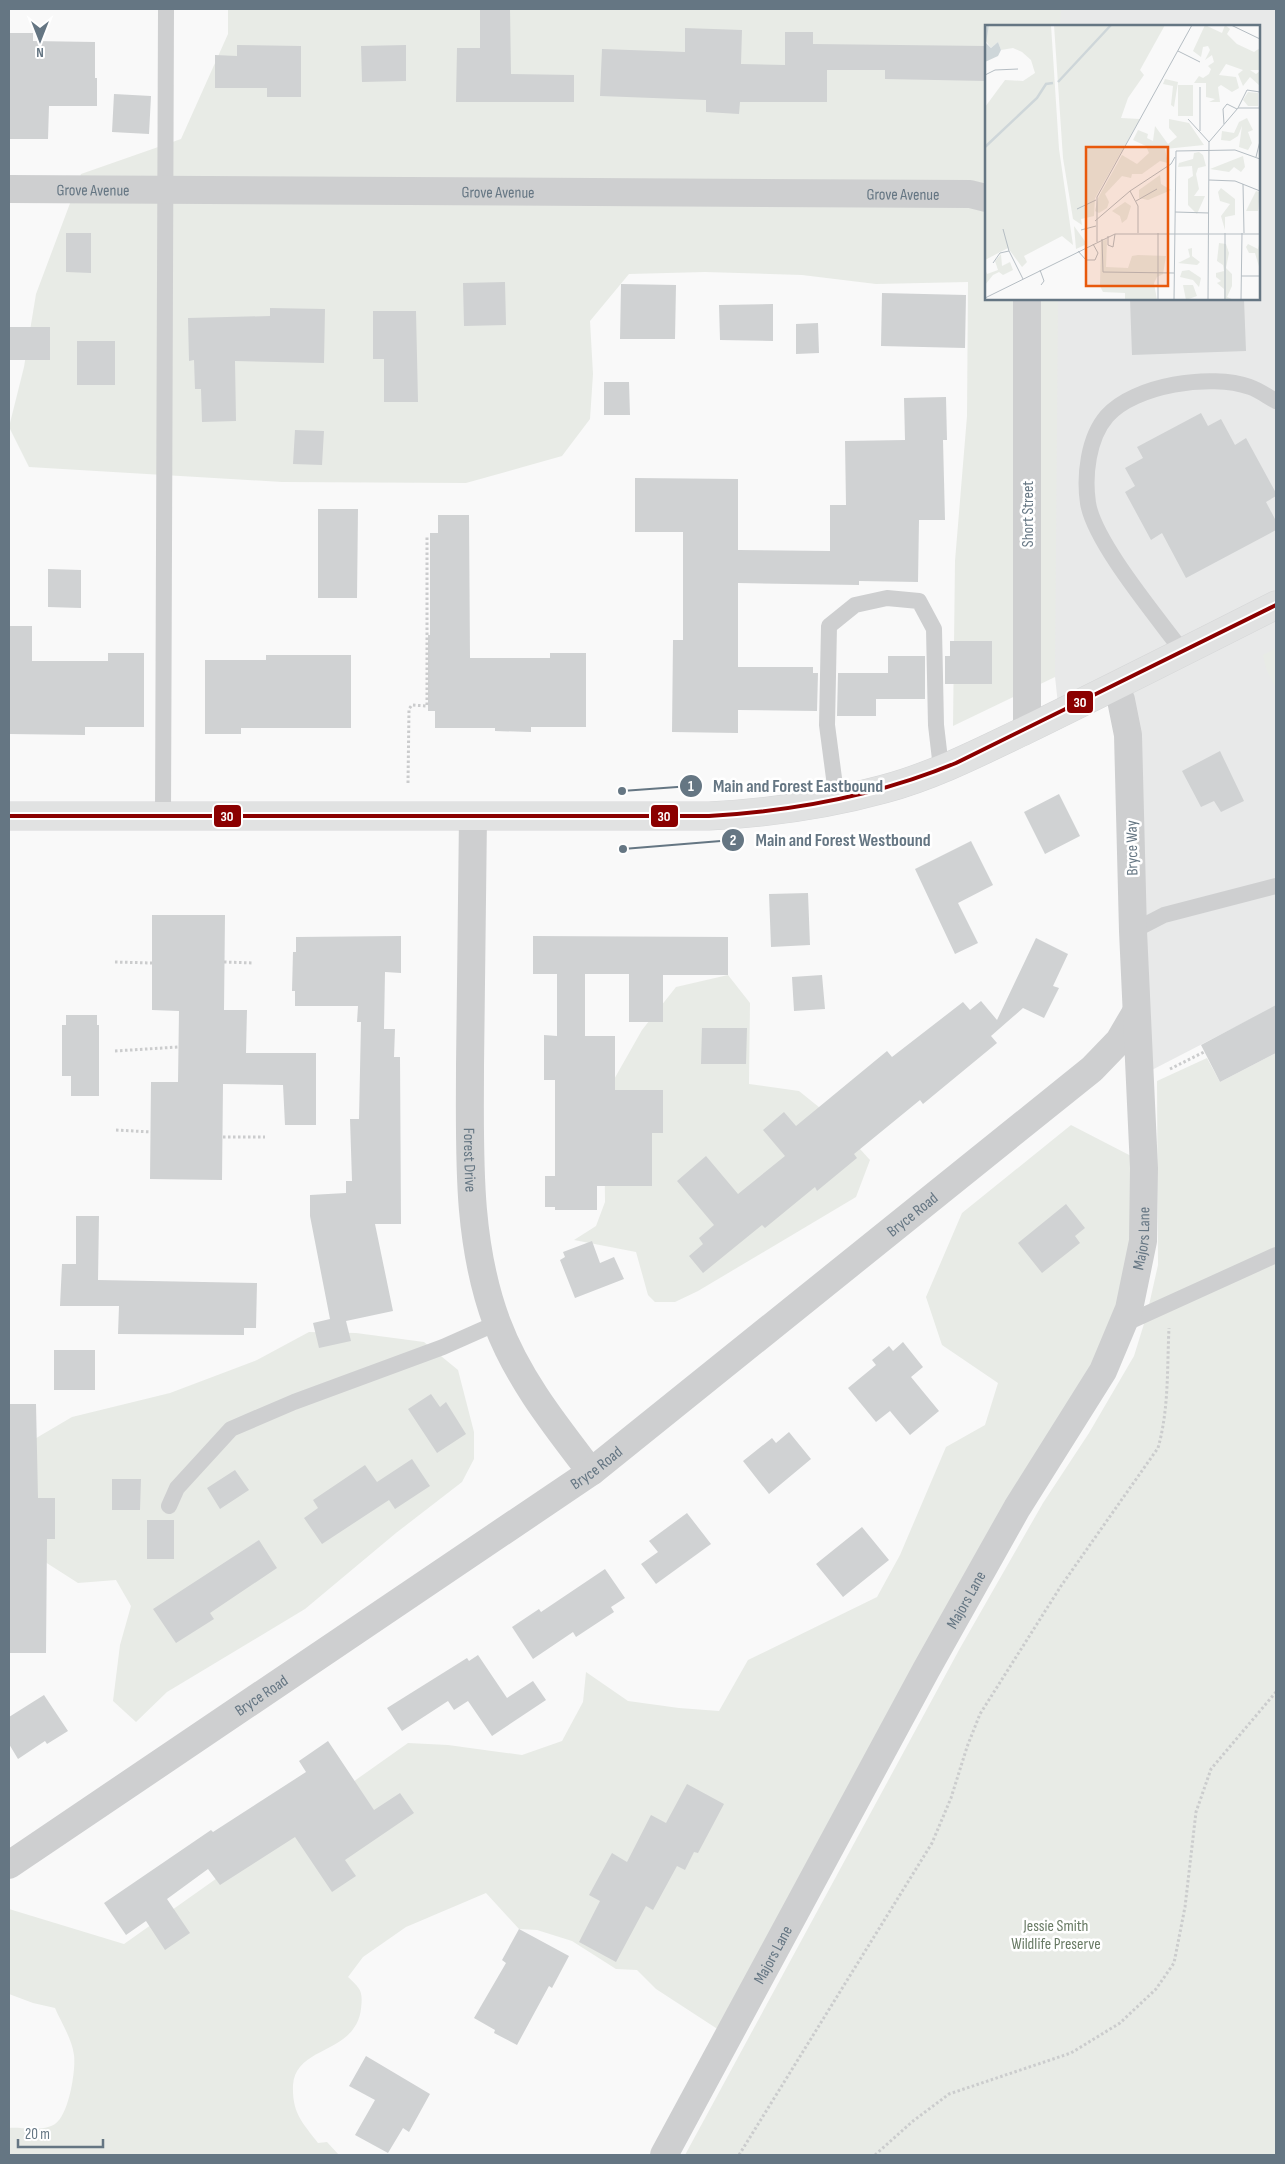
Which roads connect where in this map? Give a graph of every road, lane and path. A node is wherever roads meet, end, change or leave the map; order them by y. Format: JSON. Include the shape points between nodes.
{"nodes":[{"id":1,"x":166,"y":9,"type":"edge"},
{"id":2,"x":9,"y":189,"type":"edge"},
{"id":3,"x":167,"y":190,"type":"junction"},
{"id":4,"x":985,"y":198,"type":"edge"},
{"id":5,"x":1027,"y":300,"type":"edge"},
{"id":6,"x":1276,"y":401,"type":"edge"},
{"id":7,"x":427,"y":536,"type":"dead end"},
{"id":8,"x":1276,"y":605,"type":"edge"},
{"id":9,"x":1183,"y":652,"type":"junction"},
{"id":10,"x":1115,"y":686,"type":"junction"},
{"id":11,"x":1027,"y":729,"type":"junction"},
{"id":12,"x":941,"y":768,"type":"junction"},
{"id":13,"x":408,"y":783,"type":"dead end"},
{"id":14,"x":837,"y":801,"type":"junction"},
{"id":15,"x":163,"y":815,"type":"junction"},
{"id":16,"x":9,"y":816,"type":"edge"},
{"id":17,"x":472,"y":816,"type":"junction"},
{"id":18,"x":1276,"y":886,"type":"edge"},
{"id":19,"x":1133,"y":931,"type":"junction"},
{"id":20,"x":116,"y":962,"type":"dead end"},
{"id":21,"x":224,"y":962,"type":"dead end"},
{"id":22,"x":152,"y":963,"type":"dead end"},
{"id":23,"x":254,"y":963,"type":"dead end"},
{"id":24,"x":1136,"y":1012,"type":"junction"},
{"id":25,"x":178,"y":1047,"type":"dead end"},
{"id":26,"x":116,"y":1051,"type":"dead end"},
{"id":27,"x":1204,"y":1052,"type":"dead end"},
{"id":28,"x":1170,"y":1069,"type":"dead end"},
{"id":29,"x":116,"y":1130,"type":"dead end"},
{"id":30,"x":151,"y":1132,"type":"dead end"},
{"id":31,"x":222,"y":1137,"type":"dead end"},
{"id":32,"x":264,"y":1137,"type":"dead end"},
{"id":33,"x":1276,"y":1255,"type":"edge"},
{"id":34,"x":497,"y":1324,"type":"junction"},
{"id":35,"x":1122,"y":1325,"type":"junction"},
{"id":36,"x":1169,"y":1330,"type":"dead end"},
{"id":37,"x":592,"y":1472,"type":"junction"},
{"id":38,"x":169,"y":1506,"type":"dead end"},
{"id":39,"x":1276,"y":1692,"type":"edge"},
{"id":40,"x":9,"y":1865,"type":"edge"},
{"id":41,"x":664,"y":2155,"type":"edge"},
{"id":42,"x":739,"y":2155,"type":"edge"},
{"id":43,"x":876,"y":2155,"type":"edge"}],
"edges":[{"from":1,"to":3,"type":"lane"},
{"from":2,"to":3,"type":"street","name":"Grove Avenue"},
{"from":3,"to":4,"type":"street","name":"Grove Avenue","via":[[970,194]]},
{"from":3,"to":15,"type":"lane"},
{"from":5,"to":11,"type":"street","name":"Short Street"},
{"from":6,"to":9,"type":"lane","via":[[1249,386],[1198,382],[1148,391],[1127,401],[1108,415],[1099,427],[1088,474],[1088,503],[1095,529]]},
{"from":7,"to":13,"type":"path","via":[[427,706],[412,705],[409,709]]},
{"from":8,"to":9,"type":"main road"},
{"from":9,"to":10,"type":"main road"},
{"from":10,"to":11,"type":"main road"},
{"from":10,"to":19,"type":"street","name":"Bryce Way","via":[[1128,734]]},
{"from":11,"to":12,"type":"main road"},
{"from":12,"to":14,"type":"main road","via":[[885,789]]},
{"from":12,"to":14,"type":"lane","via":[[936,726],[934,628],[919,601],[887,598],[855,605],[829,626],[827,725]]},
{"from":14,"to":17,"type":"main road","via":[[768,812],[709,816]]},
{"from":15,"to":16,"type":"main road"},
{"from":15,"to":17,"type":"main road"},
{"from":17,"to":34,"type":"street","name":"Forest Drive","via":[[471,1197],[475,1241]]},
{"from":18,"to":19,"type":"lane","via":[[1164,915]]},
{"from":19,"to":24,"type":"street","name":"Bryce Way"},
{"from":20,"to":22,"type":"path"},
{"from":21,"to":23,"type":"path"},
{"from":24,"to":35,"type":"street","name":"Majors Lane","via":[[1144,1168],[1143,1241],[1129,1309]]},
{"from":24,"to":37,"type":"street","name":"Bryce Road","via":[[1118,1041],[1092,1069]]},
{"from":25,"to":26,"type":"path"},
{"from":27,"to":28,"type":"path"},
{"from":29,"to":30,"type":"path"},
{"from":31,"to":32,"type":"path"},
{"from":33,"to":35,"type":"lane"},
{"from":34,"to":37,"type":"street","name":"Forest Drive","via":[[530,1390]]},
{"from":34,"to":38,"type":"lane","via":[[294,1402],[231,1430],[177,1488]]},
{"from":35,"to":41,"type":"street","name":"Majors Lane","via":[[1103,1372],[1017,1508],[930,1662]]},
{"from":36,"to":42,"type":"path","via":[[1168,1387],[1164,1427],[1158,1448],[1061,1586],[980,1714],[966,1748],[952,1798],[932,1844]]},
{"from":37,"to":40,"type":"street","name":"Bryce Road"},
{"from":39,"to":43,"type":"path","via":[[1211,1769],[1196,1812],[1185,1907],[1174,1963],[1156,1989],[1120,2023],[1071,2053],[949,2094]]}]}
